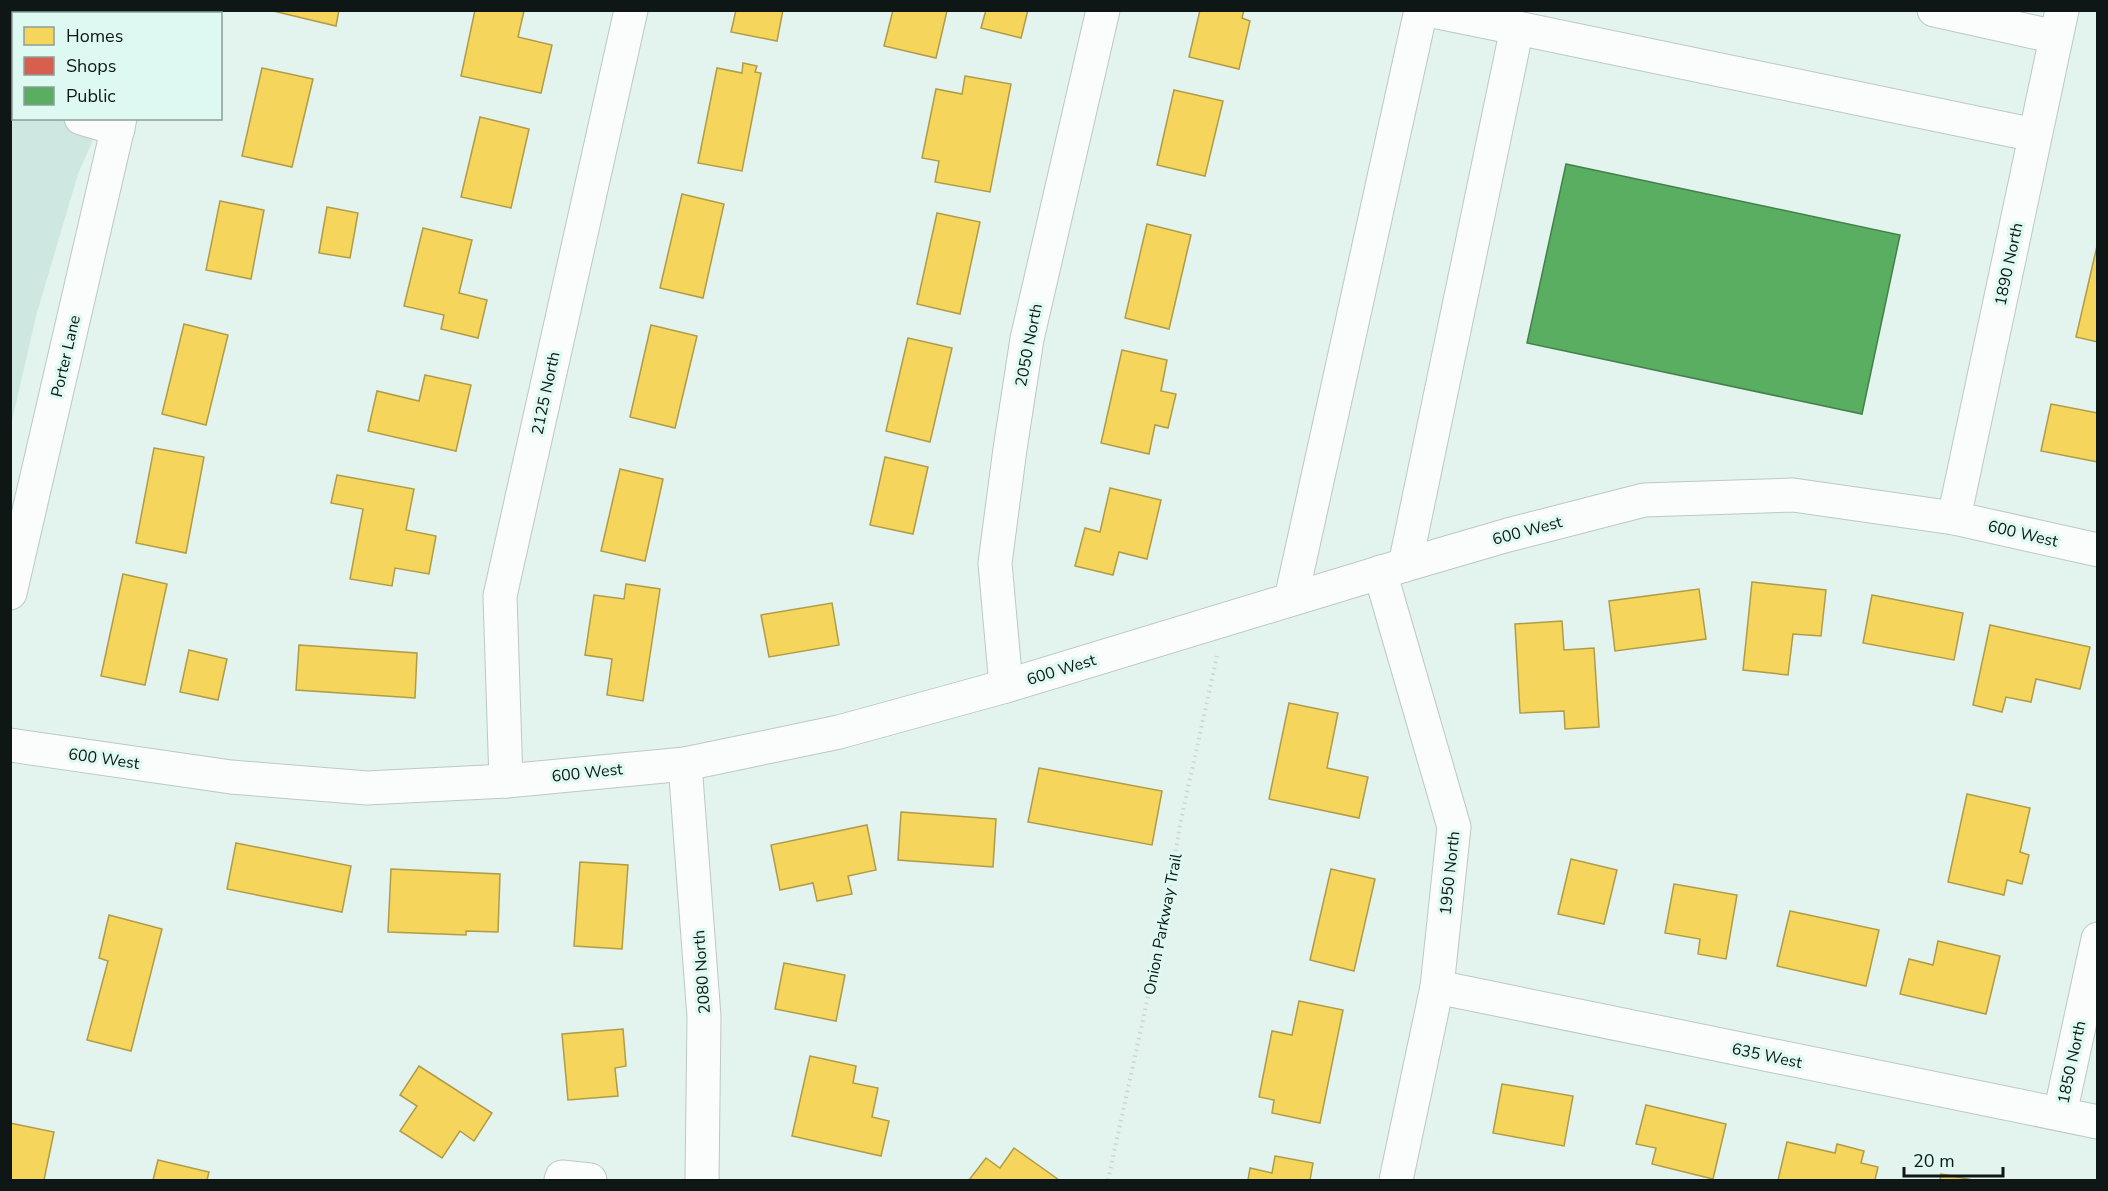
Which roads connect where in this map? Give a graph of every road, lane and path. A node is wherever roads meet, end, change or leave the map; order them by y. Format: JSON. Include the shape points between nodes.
{"nodes":[{"id":1,"x":631,"y":10,"type":"edge"},
{"id":2,"x":1103,"y":10,"type":"edge"},
{"id":3,"x":1421,"y":10,"type":"edge"},
{"id":4,"x":1428,"y":10,"type":"edge"},
{"id":5,"x":1934,"y":10,"type":"edge"},
{"id":6,"x":2059,"y":24,"type":"edge"},
{"id":7,"x":1517,"y":28,"type":"junction"},
{"id":8,"x":94,"y":120,"type":"edge"},
{"id":9,"x":119,"y":124,"type":"edge"},
{"id":10,"x":2035,"y":135,"type":"junction"},
{"id":11,"x":1954,"y":518,"type":"junction"},
{"id":12,"x":17,"y":536,"type":"edge"},
{"id":13,"x":2097,"y":550,"type":"edge"},
{"id":14,"x":1393,"y":568,"type":"junction"},
{"id":15,"x":10,"y":593,"type":"edge"},
{"id":16,"x":1291,"y":599,"type":"junction"},
{"id":17,"x":1215,"y":668,"type":"dead end"},
{"id":18,"x":1006,"y":686,"type":"junction"},
{"id":19,"x":10,"y":745,"type":"edge"},
{"id":20,"x":685,"y":764,"type":"junction"},
{"id":21,"x":506,"y":781,"type":"junction"},
{"id":22,"x":2097,"y":939,"type":"edge"},
{"id":23,"x":1437,"y":987,"type":"junction"},
{"id":24,"x":2060,"y":1114,"type":"junction"},
{"id":25,"x":2097,"y":1122,"type":"edge"},
{"id":26,"x":702,"y":1180,"type":"edge"},
{"id":27,"x":1108,"y":1180,"type":"edge"},
{"id":28,"x":1396,"y":1180,"type":"edge"}],
"edges":[{"from":1,"to":21,"type":"street","name":"2125 North","via":[[500,596]]},
{"from":2,"to":18,"type":"street","name":"2050 North","via":[[1027,339],[1010,449],[995,563]]},
{"from":3,"to":16,"type":"street"},
{"from":4,"to":7,"type":"street"},
{"from":5,"to":6,"type":"street"},
{"from":6,"to":10,"type":"street","name":"1890 North"},
{"from":7,"to":10,"type":"street"},
{"from":7,"to":14,"type":"street"},
{"from":8,"to":9,"type":"street"},
{"from":9,"to":12,"type":"street","name":"Porter Lane"},
{"from":10,"to":11,"type":"street","name":"1890 North"},
{"from":11,"to":13,"type":"street","name":"600 West"},
{"from":11,"to":14,"type":"street","name":"600 West","via":[[1793,495],[1644,500]]},
{"from":12,"to":15,"type":"street","name":"Porter Lane"},
{"from":14,"to":16,"type":"street","name":"600 West"},
{"from":14,"to":23,"type":"street","name":"1950 North","via":[[1454,827]]},
{"from":16,"to":18,"type":"street","name":"600 West"},
{"from":17,"to":27,"type":"path","name":"Onion Parkway Trail"},
{"from":18,"to":20,"type":"street","name":"600 West","via":[[839,732]]},
{"from":19,"to":21,"type":"street","name":"600 West","via":[[231,777],[356,787]]},
{"from":20,"to":21,"type":"street","name":"600 West"},
{"from":20,"to":26,"type":"street","name":"2080 North","via":[[704,1017]]},
{"from":22,"to":24,"type":"street","name":"1850 North"},
{"from":23,"to":24,"type":"street","name":"635 West"},
{"from":23,"to":28,"type":"street","name":"1950 North"},
{"from":24,"to":25,"type":"street","name":"635 West"}]}
